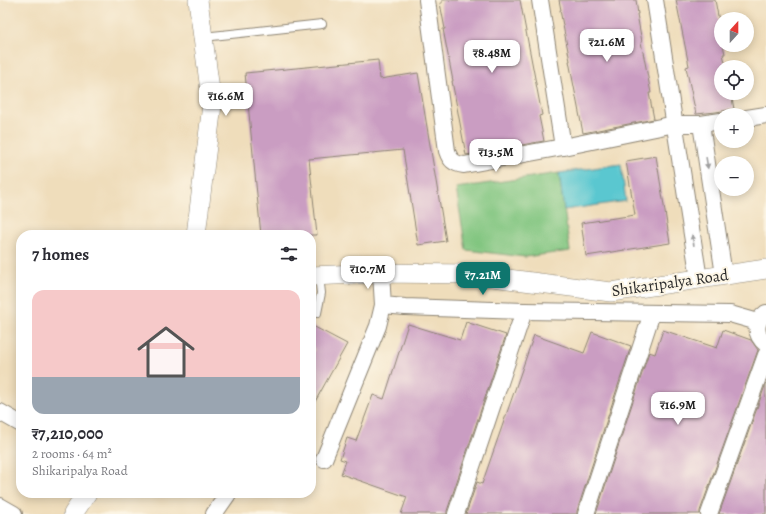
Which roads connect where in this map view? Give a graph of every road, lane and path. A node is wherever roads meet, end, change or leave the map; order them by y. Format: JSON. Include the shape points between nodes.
{"nodes":[{"id":1,"x":198,"y":0,"type":"edge"},
{"id":2,"x":427,"y":0,"type":"edge"},
{"id":3,"x":540,"y":0,"type":"edge"},
{"id":4,"x":655,"y":0,"type":"edge"},
{"id":5,"x":322,"y":24,"type":"dead end"},
{"id":6,"x":203,"y":37,"type":"junction"},
{"id":7,"x":766,"y":115,"type":"edge"},
{"id":8,"x":754,"y":117,"type":"edge"},
{"id":9,"x":714,"y":123,"type":"edge"},
{"id":10,"x":675,"y":124,"type":"junction"},
{"id":11,"x":701,"y":124,"type":"junction"},
{"id":12,"x":563,"y":147,"type":"junction"},
{"id":13,"x":197,"y":230,"type":"edge"},
{"id":14,"x":766,"y":269,"type":"edge"},
{"id":15,"x":381,"y":273,"type":"junction"},
{"id":16,"x":724,"y":275,"type":"junction"},
{"id":17,"x":316,"y":276,"type":"edge"},
{"id":18,"x":316,"y":279,"type":"edge"},
{"id":19,"x":699,"y":279,"type":"junction"},
{"id":20,"x":383,"y":305,"type":"junction"},
{"id":21,"x":524,"y":311,"type":"junction"},
{"id":22,"x":317,"y":312,"type":"dead end"},
{"id":23,"x":652,"y":312,"type":"junction"},
{"id":24,"x":762,"y":318,"type":"edge"},
{"id":25,"x":766,"y":344,"type":"edge"},
{"id":26,"x":766,"y":355,"type":"edge"},
{"id":27,"x":0,"y":412,"type":"edge"},
{"id":28,"x":16,"y":421,"type":"edge"},
{"id":29,"x":324,"y":459,"type":"dead end"},
{"id":30,"x":84,"y":498,"type":"edge"},
{"id":31,"x":225,"y":498,"type":"edge"},
{"id":32,"x":0,"y":506,"type":"edge"},
{"id":33,"x":14,"y":514,"type":"edge"},
{"id":34,"x":73,"y":514,"type":"edge"},
{"id":35,"x":214,"y":514,"type":"edge"},
{"id":36,"x":456,"y":514,"type":"edge"},
{"id":37,"x":586,"y":514,"type":"edge"},
{"id":38,"x":709,"y":514,"type":"edge"}],
"edges":[{"from":1,"to":6,"type":"street"},
{"from":2,"to":12,"type":"street","via":[[446,151],[452,162],[464,165]]},
{"from":3,"to":12,"type":"street"},
{"from":4,"to":10,"type":"street"},
{"from":5,"to":6,"type":"lane"},
{"from":6,"to":13,"type":"street","via":[[212,105]]},
{"from":7,"to":8,"type":"street"},
{"from":9,"to":11,"type":"street"},
{"from":10,"to":11,"type":"street"},
{"from":10,"to":12,"type":"street"},
{"from":19,"to":10,"type":"street","one_way":true},
{"from":11,"to":16,"type":"street","one_way":true},
{"from":14,"to":16,"type":"street","name":"Shikaripalya Road"},
{"from":15,"to":17,"type":"street","name":"Shikaripalya Road"},
{"from":15,"to":19,"type":"street","name":"Shikaripalya Road","via":[[469,274],[611,292]]},
{"from":15,"to":20,"type":"street"},
{"from":16,"to":19,"type":"street","name":"Shikaripalya Road"},
{"from":18,"to":22,"type":"lane","via":[[321,293]]},
{"from":20,"to":21,"type":"street"},
{"from":20,"to":29,"type":"street","via":[[378,326]]},
{"from":21,"to":23,"type":"street"},
{"from":21,"to":36,"type":"street"},
{"from":23,"to":24,"type":"street","via":[[730,314]]},
{"from":23,"to":37,"type":"street"},
{"from":24,"to":25,"type":"street","via":[[757,328],[760,339]]},
{"from":26,"to":38,"type":"street"},
{"from":27,"to":28,"type":"street"},
{"from":30,"to":34,"type":"street"},
{"from":31,"to":35,"type":"street"},
{"from":32,"to":33,"type":"street"}]}
